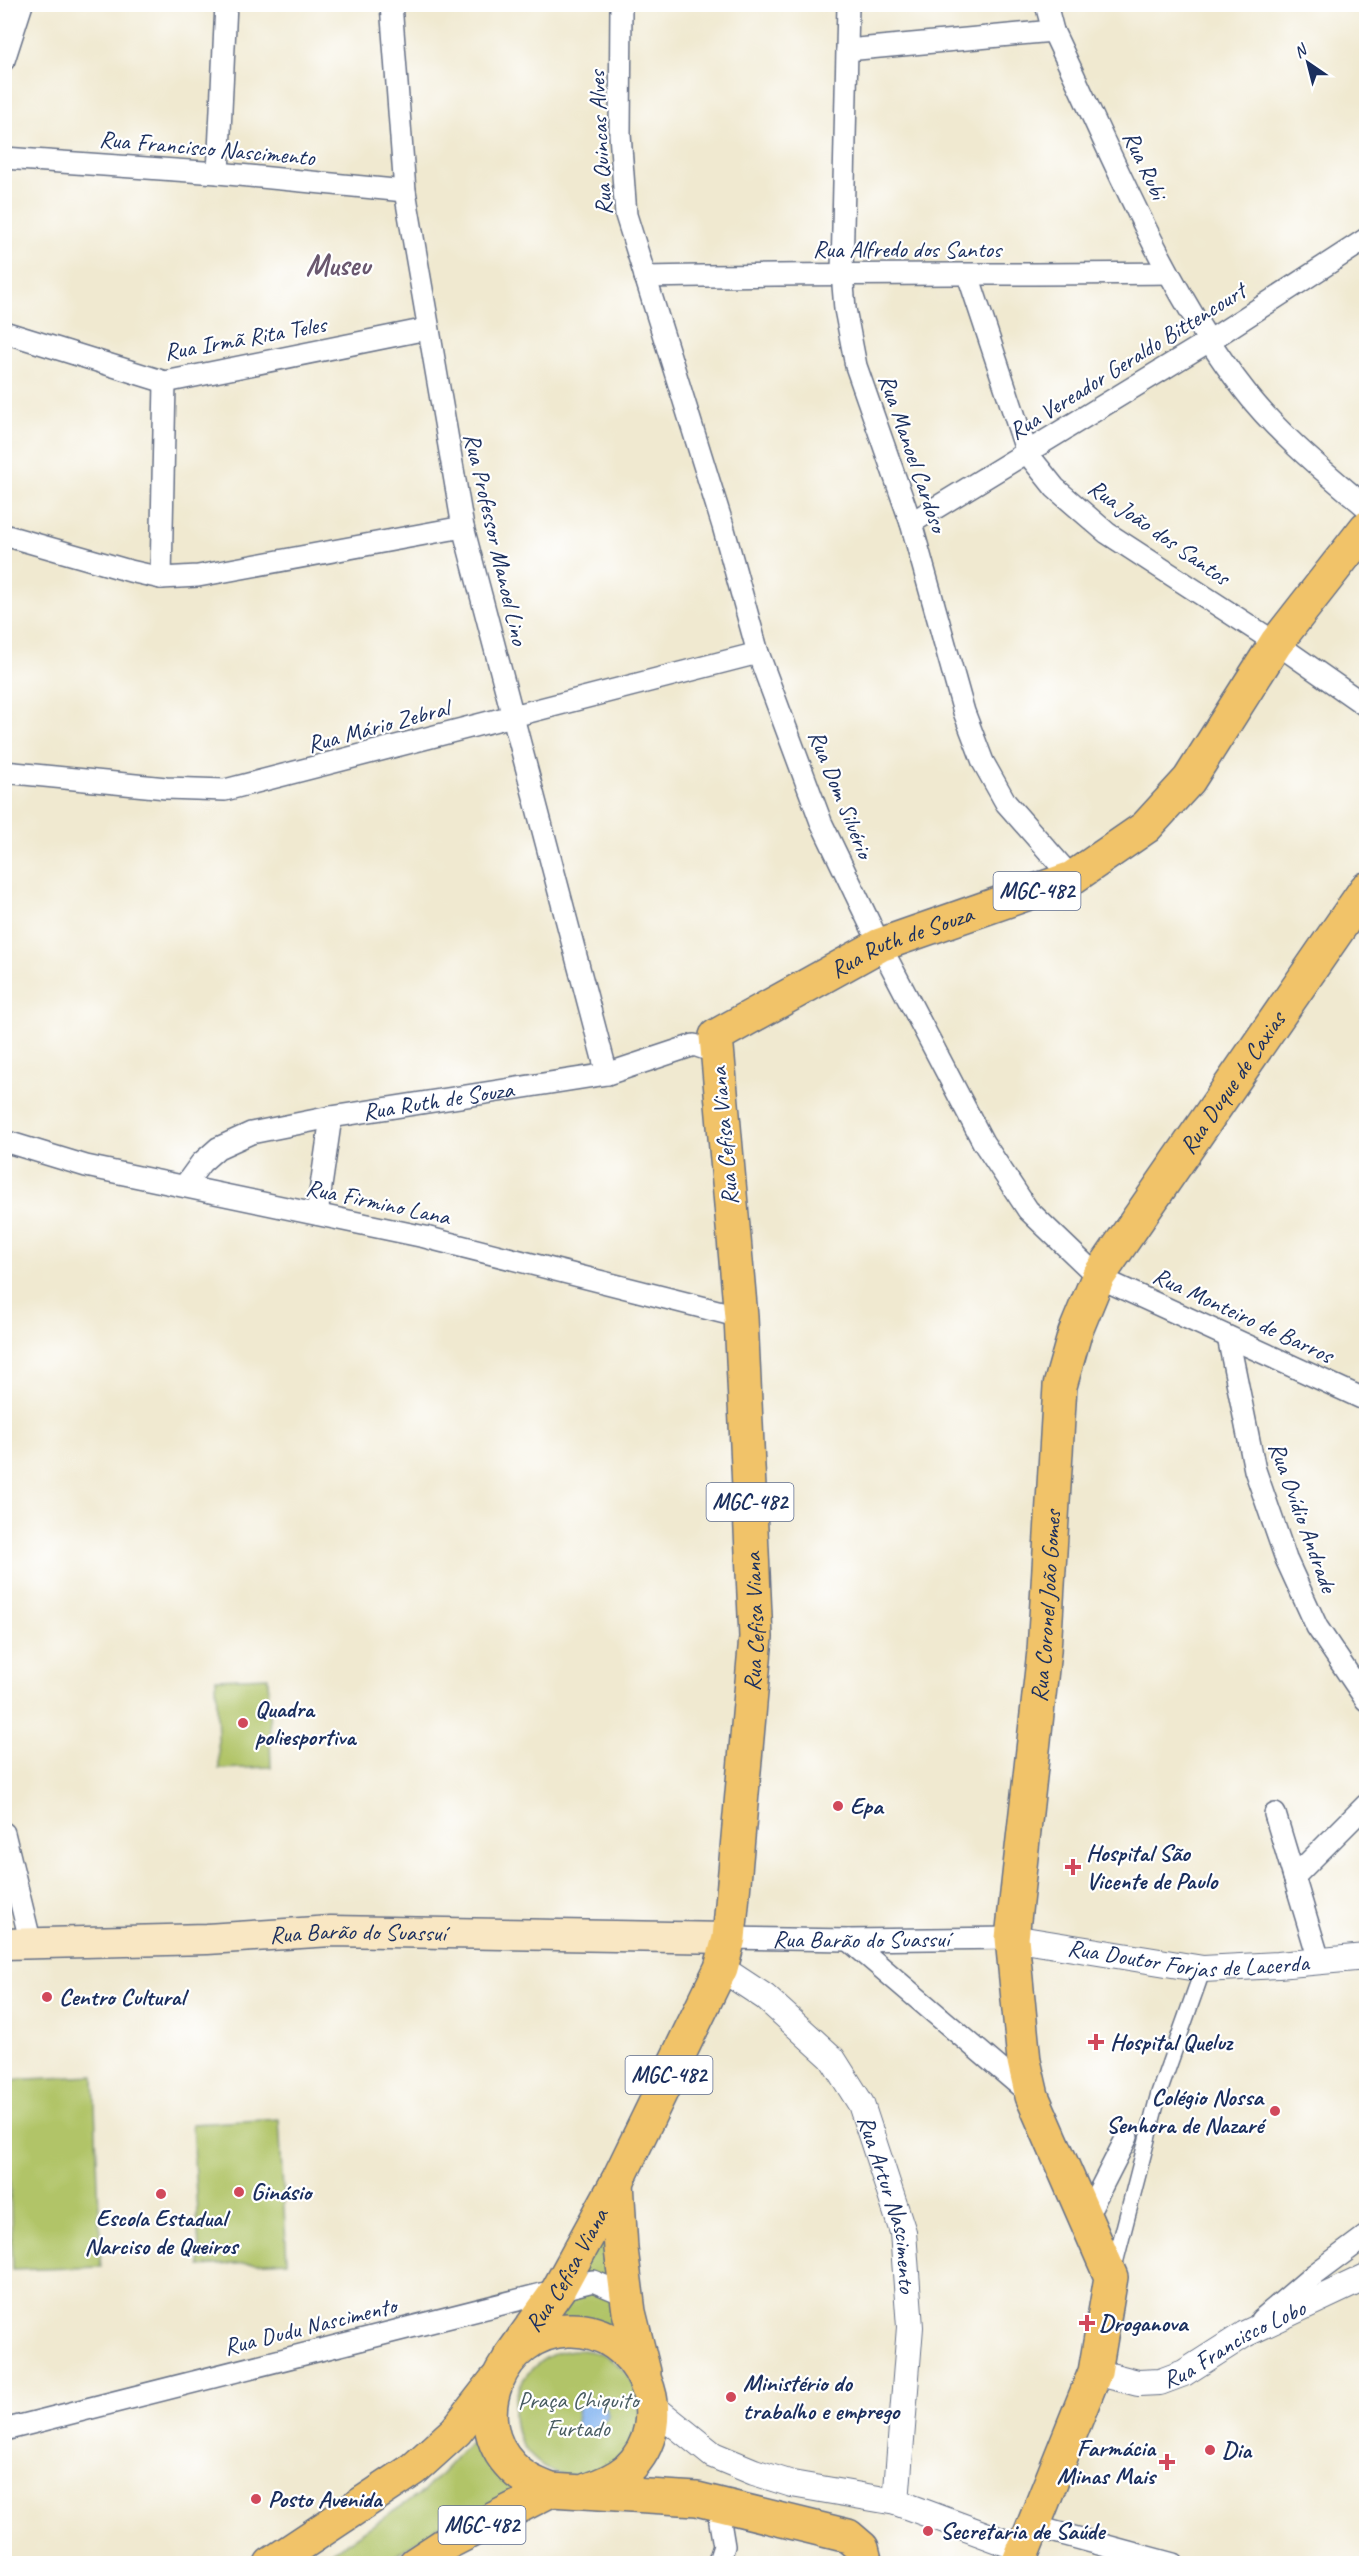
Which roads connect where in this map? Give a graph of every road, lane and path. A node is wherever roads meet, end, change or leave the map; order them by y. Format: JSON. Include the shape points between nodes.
{"nodes":[{"id":1,"x":22,"y":4,"type":"edge"},
{"id":2,"x":226,"y":4,"type":"edge"},
{"id":3,"x":392,"y":4,"type":"edge"},
{"id":4,"x":621,"y":4,"type":"edge"},
{"id":5,"x":848,"y":4,"type":"edge"},
{"id":6,"x":1046,"y":4,"type":"edge"},
{"id":7,"x":1053,"y":31,"type":"junction"},
{"id":8,"x":847,"y":50,"type":"junction"},
{"id":9,"x":4,"y":60,"type":"edge"},
{"id":10,"x":4,"y":158,"type":"edge"},
{"id":11,"x":218,"y":173,"type":"junction"},
{"id":12,"x":405,"y":191,"type":"junction"},
{"id":13,"x":1366,"y":239,"type":"edge"},
{"id":14,"x":842,"y":273,"type":"junction"},
{"id":15,"x":1168,"y":273,"type":"junction"},
{"id":16,"x":968,"y":275,"type":"junction"},
{"id":17,"x":645,"y":277,"type":"junction"},
{"id":18,"x":427,"y":329,"type":"junction"},
{"id":19,"x":4,"y":332,"type":"edge"},
{"id":20,"x":1209,"y":341,"type":"junction"},
{"id":21,"x":165,"y":382,"type":"junction"},
{"id":22,"x":1027,"y":453,"type":"junction"},
{"id":23,"x":1366,"y":507,"type":"edge"},
{"id":24,"x":912,"y":523,"type":"junction"},
{"id":25,"x":463,"y":526,"type":"junction"},
{"id":26,"x":1366,"y":528,"type":"edge"},
{"id":27,"x":4,"y":535,"type":"edge"},
{"id":28,"x":161,"y":578,"type":"junction"},
{"id":29,"x":1276,"y":643,"type":"junction"},
{"id":30,"x":758,"y":653,"type":"junction"},
{"id":31,"x":1366,"y":706,"type":"edge"},
{"id":32,"x":512,"y":718,"type":"junction"},
{"id":33,"x":4,"y":772,"type":"edge"},
{"id":34,"x":1072,"y":878,"type":"junction"},
{"id":35,"x":1366,"y":889,"type":"edge"},
{"id":36,"x":880,"y":945,"type":"junction"},
{"id":37,"x":716,"y":1045,"type":"junction"},
{"id":38,"x":607,"y":1074,"type":"junction"},
{"id":39,"x":331,"y":1117,"type":"junction"},
{"id":40,"x":4,"y":1141,"type":"edge"},
{"id":41,"x":185,"y":1185,"type":"junction"},
{"id":42,"x":317,"y":1214,"type":"junction"},
{"id":43,"x":1098,"y":1277,"type":"junction"},
{"id":44,"x":741,"y":1317,"type":"junction"},
{"id":45,"x":1228,"y":1337,"type":"junction"},
{"id":46,"x":1366,"y":1400,"type":"edge"},
{"id":47,"x":1366,"y":1700,"type":"edge"},
{"id":48,"x":1366,"y":1805,"type":"edge"},
{"id":49,"x":1275,"y":1814,"type":"dead end"},
{"id":50,"x":4,"y":1833,"type":"edge"},
{"id":51,"x":1294,"y":1877,"type":"junction"},
{"id":52,"x":1012,"y":1938,"type":"junction"},
{"id":53,"x":849,"y":1941,"type":"junction"},
{"id":54,"x":18,"y":1944,"type":"edge"},
{"id":55,"x":721,"y":1950,"type":"junction"},
{"id":56,"x":1366,"y":1957,"type":"edge"},
{"id":57,"x":1319,"y":1960,"type":"junction"},
{"id":58,"x":1203,"y":1969,"type":"junction"},
{"id":59,"x":1032,"y":2096,"type":"junction"},
{"id":60,"x":1127,"y":2138,"type":"dead end"},
{"id":61,"x":617,"y":2182,"type":"junction"},
{"id":62,"x":1085,"y":2219,"type":"junction"},
{"id":63,"x":1366,"y":2236,"type":"edge"},
{"id":64,"x":1111,"y":2277,"type":"junction"},
{"id":65,"x":1366,"y":2277,"type":"edge"},
{"id":66,"x":558,"y":2290,"type":"junction"},
{"id":67,"x":627,"y":2295,"type":"junction"},
{"id":68,"x":1245,"y":2334,"type":"junction"},
{"id":69,"x":503,"y":2368,"type":"junction"},
{"id":70,"x":1095,"y":2372,"type":"junction"},
{"id":71,"x":649,"y":2393,"type":"junction"},
{"id":72,"x":4,"y":2430,"type":"edge"},
{"id":73,"x":551,"y":2490,"type":"junction"},
{"id":74,"x":587,"y":2490,"type":"junction"},
{"id":75,"x":896,"y":2502,"type":"junction"},
{"id":76,"x":717,"y":2504,"type":"junction"},
{"id":77,"x":1025,"y":2546,"type":"edge"},
{"id":78,"x":271,"y":2564,"type":"edge"},
{"id":79,"x":415,"y":2564,"type":"edge"},
{"id":80,"x":718,"y":2564,"type":"edge"},
{"id":81,"x":866,"y":2564,"type":"edge"},
{"id":82,"x":1173,"y":2564,"type":"edge"}],
"edges":[{"from":1,"to":9,"type":"street"},
{"from":2,"to":11,"type":"street"},
{"from":3,"to":12,"type":"street","name":"Rua Professor Manoel Lino"},
{"from":4,"to":17,"type":"street","name":"Rua Quincas Alves","via":[[620,134],[626,215]]},
{"from":5,"to":8,"type":"street","name":"Rua Manoel Cardoso"},
{"from":6,"to":7,"type":"street","name":"Rua Rubi"},
{"from":7,"to":8,"type":"street"},
{"from":7,"to":15,"type":"street","name":"Rua Rubi"},
{"from":8,"to":14,"type":"street","name":"Rua Manoel Cardoso"},
{"from":10,"to":11,"type":"street","name":"Rua Francisco Nascimento"},
{"from":11,"to":12,"type":"street","name":"Rua Francisco Nascimento"},
{"from":12,"to":18,"type":"street","name":"Rua Professor Manoel Lino"},
{"from":13,"to":20,"type":"street","name":"Rua Vereador Geraldo Bittencourt"},
{"from":14,"to":16,"type":"street","name":"Rua Alfredo dos Santos"},
{"from":14,"to":17,"type":"street","name":"Rua Alfredo dos Santos"},
{"from":14,"to":24,"type":"street","name":"Rua Manoel Cardoso","via":[[856,366]]},
{"from":15,"to":16,"type":"street","name":"Rua Alfredo dos Santos"},
{"from":15,"to":20,"type":"street","name":"Rua Rubi"},
{"from":16,"to":22,"type":"street","name":"Rua João dos Santos"},
{"from":17,"to":30,"type":"street","name":"Rua Dom Silvério","via":[[723,526]]},
{"from":18,"to":21,"type":"street","name":"Rua Irmã Rita Teles"},
{"from":18,"to":25,"type":"street","name":"Rua Professor Manoel Lino"},
{"from":19,"to":21,"type":"street","name":"Rua Irmã Rita Teles"},
{"from":20,"to":22,"type":"street","name":"Rua Vereador Geraldo Bittencourt"},
{"from":20,"to":23,"type":"street","name":"Rua Rubi","via":[[1246,393]]},
{"from":21,"to":28,"type":"street"},
{"from":22,"to":24,"type":"street","name":"Rua Vereador Geraldo Bittencourt"},
{"from":22,"to":29,"type":"street","name":"Rua João dos Santos","via":[[1055,488],[1107,533]]},
{"from":24,"to":34,"type":"street","name":"Rua Manoel Cardoso","via":[[963,712],[982,762],[1006,803]]},
{"from":25,"to":28,"type":"street","via":[[198,576]]},
{"from":25,"to":32,"type":"street","name":"Rua Professor Manoel Lino"},
{"from":26,"to":29,"type":"highway","number":"MGC-482"},
{"from":27,"to":28,"type":"street"},
{"from":29,"to":31,"type":"street","name":"Rua João dos Santos"},
{"from":29,"to":34,"type":"highway","name":"Rua Ruth de Souza","number":"MGC-482","via":[[1189,780],[1146,827]]},
{"from":30,"to":32,"type":"street","name":"Rua Mário Zebral"},
{"from":30,"to":36,"type":"street","name":"Rua Dom Silvério","via":[[821,822]]},
{"from":32,"to":33,"type":"street","name":"Rua Mário Zebral","via":[[225,790]]},
{"from":32,"to":38,"type":"street","name":"Rua Professor Manoel Lino"},
{"from":34,"to":36,"type":"highway","name":"Rua Ruth de Souza","number":"MGC-482"},
{"from":35,"to":43,"type":"highway","name":"Rua Duque de Caxias"},
{"from":36,"to":37,"type":"highway","name":"Rua Ruth de Souza","number":"MGC-482"},
{"from":36,"to":43,"type":"street","name":"Rua Dom Silvério","via":[[983,1142],[1028,1210]]},
{"from":37,"to":38,"type":"street","name":"Rua Ruth de Souza","via":[[694,1045]]},
{"from":37,"to":44,"type":"highway","name":"Rua Cefisa Viana","number":"MGC-482"},
{"from":38,"to":39,"type":"street","name":"Rua Ruth de Souza"},
{"from":39,"to":41,"type":"street","name":"Rua Ruth de Souza","via":[[251,1133],[218,1148]]},
{"from":39,"to":42,"type":"street","name":"Rua Ruth de Souza"},
{"from":40,"to":41,"type":"street","name":"Rua Firmino Lana","via":[[86,1166]]},
{"from":41,"to":42,"type":"street","name":"Rua Firmino Lana"},
{"from":42,"to":44,"type":"street","name":"Rua Firmino Lana","via":[[425,1237]]},
{"from":43,"to":45,"type":"street","name":"Rua Monteiro de Barros"},
{"from":43,"to":52,"type":"highway","name":"Rua Coronel João Gomes","via":[[1075,1333],[1060,1386],[1044,1651]]},
{"from":44,"to":55,"type":"highway","name":"Rua Cefisa Viana","number":"MGC-482","via":[[756,1637]]},
{"from":45,"to":46,"type":"street","name":"Rua Monteiro de Barros"},
{"from":45,"to":47,"type":"street","name":"Rua Ovídio Andrade","via":[[1255,1470],[1286,1559],[1317,1627]]},
{"from":48,"to":51,"type":"street"},
{"from":49,"to":51,"type":"street"},
{"from":50,"to":54,"type":"street"},
{"from":51,"to":57,"type":"street"},
{"from":52,"to":53,"type":"street","name":"Rua Barão do Suassuí"},
{"from":52,"to":58,"type":"street","name":"Rua Doutor Forjas de Lacerda"},
{"from":52,"to":59,"type":"highway","name":"Rua Coronel João Gomes","via":[[1024,2061]]},
{"from":53,"to":55,"type":"street","name":"Rua Barão do Suassuí"},
{"from":53,"to":59,"type":"street"},
{"from":54,"to":55,"type":"main road","name":"Rua Barão do Suassuí","via":[[207,1940],[331,1930]]},
{"from":55,"to":61,"type":"highway","name":"Rua Cefisa Viana","number":"MGC-482"},
{"from":55,"to":75,"type":"street","name":"Rua Artur Nascimento","via":[[765,1997],[832,2058],[861,2104],[903,2232],[910,2327]]},
{"from":56,"to":57,"type":"street","name":"Rua Doutor Forjas de Lacerda"},
{"from":57,"to":58,"type":"street","name":"Rua Doutor Forjas de Lacerda"},
{"from":58,"to":64,"type":"street","via":[[1159,2093]]},
{"from":59,"to":62,"type":"highway","name":"Rua Coronel João Gomes"},
{"from":60,"to":62,"type":"street"},
{"from":61,"to":66,"type":"highway","name":"Rua Cefisa Viana","number":"MGC-482"},
{"from":61,"to":67,"type":"highway","name":"Rua Cefisa Viana"},
{"from":62,"to":64,"type":"highway","name":"Rua Coronel João Gomes"},
{"from":63,"to":68,"type":"street"},
{"from":64,"to":70,"type":"highway"},
{"from":65,"to":68,"type":"street","name":"Rua Francisco Lobo"},
{"from":66,"to":67,"type":"street","name":"Rua Dudu Nascimento","via":[[593,2281]]},
{"from":66,"to":69,"type":"highway","name":"Rua Cefisa Viana","number":"MGC-482"},
{"from":66,"to":72,"type":"street","name":"Rua Dudu Nascimento"},
{"from":67,"to":71,"type":"highway","name":"Rua Cefisa Viana"},
{"from":68,"to":70,"type":"street","name":"Rua Francisco Lobo","via":[[1184,2373],[1160,2382],[1138,2383]]},
{"from":69,"to":71,"type":"highway","number":"MGC-482","via":[[536,2337],[568,2330],[600,2335],[628,2352]]},
{"from":69,"to":73,"type":"highway","number":"MGC-482","via":[[490,2402],[491,2426],[498,2448],[511,2467],[529,2481]]},
{"from":69,"to":78,"type":"highway","number":"MGC-482","via":[[456,2431],[414,2469]]},
{"from":70,"to":77,"type":"highway"},
{"from":71,"to":74,"type":"highway","number":"MGC-482","via":[[650,2429],[642,2451],[628,2469],[609,2483]]},
{"from":71,"to":75,"type":"street","via":[[713,2455],[792,2484]]},
{"from":73,"to":74,"type":"highway","number":"MGC-482"},
{"from":73,"to":79,"type":"highway","number":"MGC-482","via":[[447,2543]]},
{"from":74,"to":76,"type":"highway","number":"MGC-482"},
{"from":75,"to":77,"type":"street"},
{"from":76,"to":80,"type":"street","via":[[724,2546]]},
{"from":76,"to":81,"type":"highway","number":"MGC-482","via":[[848,2536],[862,2548]]},
{"from":77,"to":82,"type":"street"}]}
